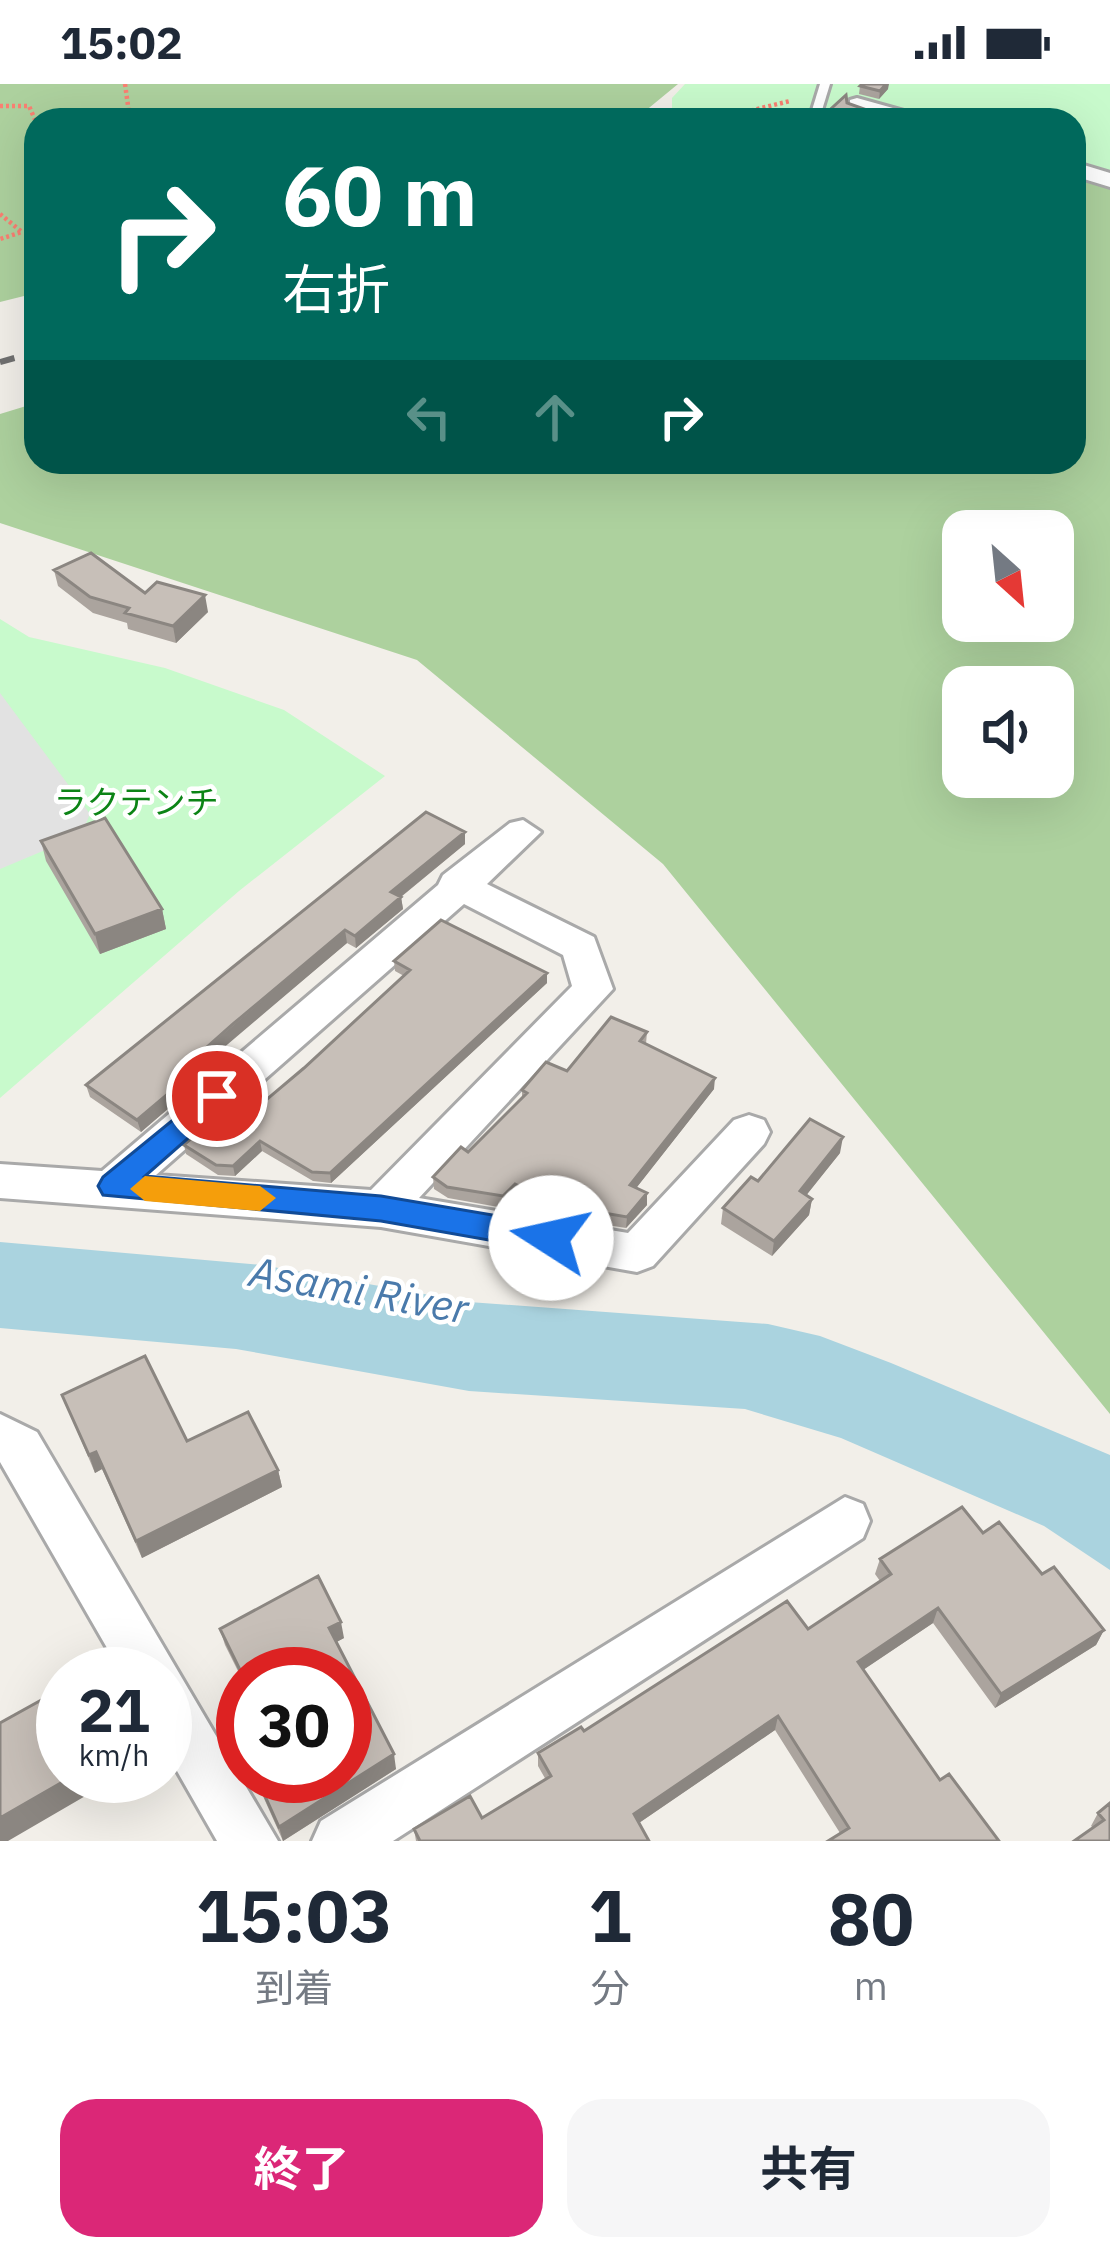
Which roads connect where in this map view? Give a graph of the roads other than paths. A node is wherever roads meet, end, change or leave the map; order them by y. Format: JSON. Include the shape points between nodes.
{"nodes":[{"id":1,"x":857,"y":104,"type":"edge"},
{"id":2,"x":870,"y":108,"type":"edge"},
{"id":3,"x":523,"y":832,"type":"dead end"},
{"id":4,"x":456,"y":884,"type":"junction"},
{"id":5,"x":749,"y":1132,"type":"dead end"},
{"id":6,"x":0,"y":1181,"type":"edge"},
{"id":7,"x":114,"y":1186,"type":"junction"},
{"id":8,"x":381,"y":1209,"type":"junction"},
{"id":9,"x":0,"y":1436,"type":"edge"},
{"id":10,"x":845,"y":1520,"type":"dead end"},
{"id":11,"x":136,"y":1647,"type":"edge"},
{"id":12,"x":192,"y":1743,"type":"edge"},
{"id":13,"x":249,"y":1841,"type":"edge"},
{"id":14,"x":341,"y":1841,"type":"edge"}],
"edges":[{"from":1,"to":2,"type":"street"},
{"from":3,"to":4,"type":"street"},
{"from":4,"to":7,"type":"street"},
{"from":4,"to":8,"type":"street","via":[[580,947],[592,989]]},
{"from":5,"to":8,"type":"street","via":[[637,1253]]},
{"from":6,"to":7,"type":"street"},
{"from":7,"to":8,"type":"street"},
{"from":9,"to":11,"type":"street","via":[[20,1448]]},
{"from":10,"to":14,"type":"street"},
{"from":12,"to":13,"type":"street"}]}
